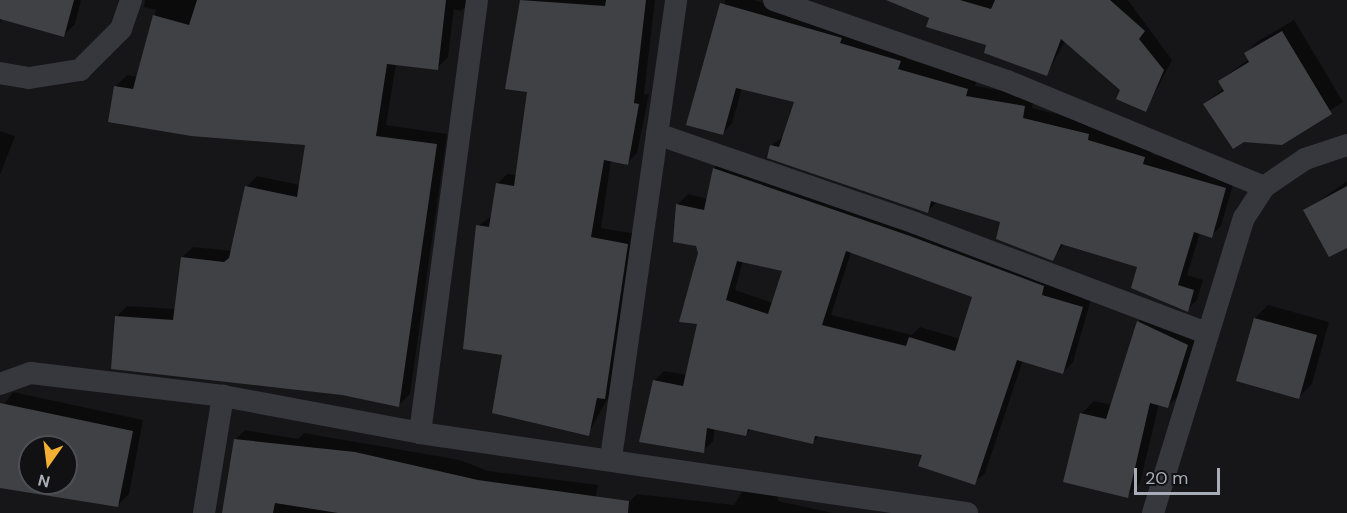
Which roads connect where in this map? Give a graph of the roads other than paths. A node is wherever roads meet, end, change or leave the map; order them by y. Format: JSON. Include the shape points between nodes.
{"nodes":[{"id":1,"x":131,"y":0,"type":"edge"},
{"id":2,"x":477,"y":0,"type":"edge"},
{"id":3,"x":676,"y":0,"type":"edge"},
{"id":4,"x":774,"y":0,"type":"edge"},
{"id":5,"x":0,"y":73,"type":"edge"},
{"id":6,"x":657,"y":134,"type":"junction"},
{"id":7,"x":1347,"y":145,"type":"edge"},
{"id":8,"x":1263,"y":187,"type":"junction"},
{"id":9,"x":1208,"y":334,"type":"junction"},
{"id":10,"x":0,"y":384,"type":"edge"},
{"id":11,"x":223,"y":396,"type":"junction"},
{"id":12,"x":420,"y":433,"type":"junction"},
{"id":13,"x":611,"y":458,"type":"junction"},
{"id":14,"x":204,"y":513,"type":"edge"},
{"id":15,"x":967,"y":513,"type":"edge"},
{"id":16,"x":1153,"y":513,"type":"edge"}],
"edges":[{"from":1,"to":5,"type":"street","via":[[121,28],[80,70],[29,78]]},
{"from":2,"to":12,"type":"street"},
{"from":3,"to":6,"type":"street"},
{"from":4,"to":8,"type":"street","via":[[1007,81]]},
{"from":6,"to":9,"type":"street","via":[[915,222]]},
{"from":6,"to":13,"type":"street"},
{"from":7,"to":8,"type":"street","via":[[1305,159]]},
{"from":8,"to":9,"type":"street","via":[[1244,218]]},
{"from":9,"to":16,"type":"street"},
{"from":10,"to":11,"type":"street","via":[[31,373]]},
{"from":11,"to":12,"type":"street"},
{"from":11,"to":14,"type":"street"},
{"from":12,"to":13,"type":"street"},
{"from":13,"to":15,"type":"street"}]}
